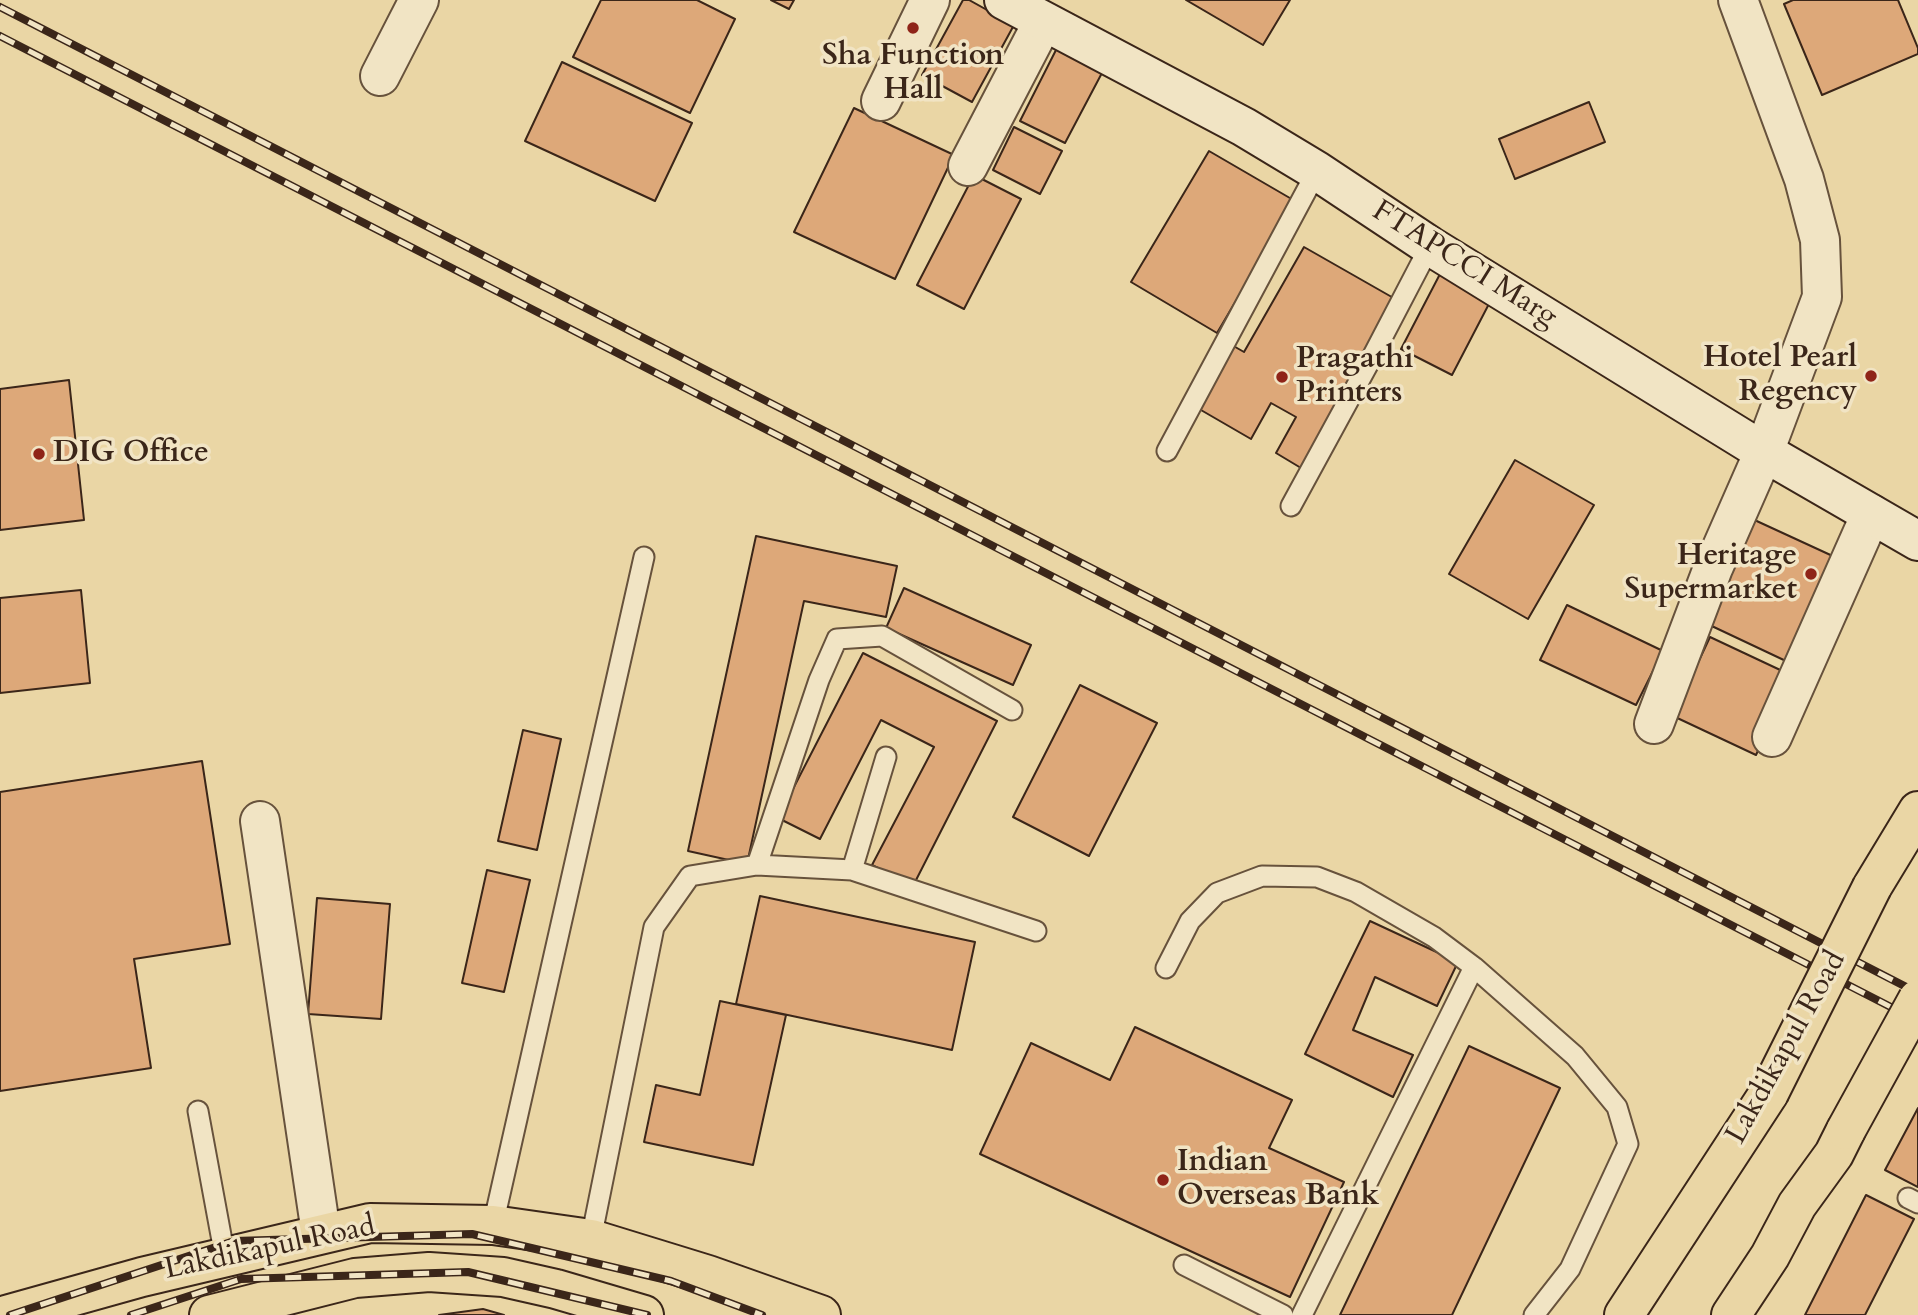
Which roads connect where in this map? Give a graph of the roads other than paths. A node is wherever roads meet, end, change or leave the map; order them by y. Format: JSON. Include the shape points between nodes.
{"nodes":[{"id":1,"x":419,"y":0,"type":"edge"},
{"id":2,"x":930,"y":0,"type":"edge"},
{"id":3,"x":1004,"y":0,"type":"edge"},
{"id":4,"x":1738,"y":0,"type":"edge"},
{"id":5,"x":1043,"y":22,"type":"junction"},
{"id":6,"x":380,"y":76,"type":"dead end"},
{"id":7,"x":881,"y":101,"type":"dead end"},
{"id":8,"x":968,"y":166,"type":"dead end"},
{"id":9,"x":1317,"y":171,"type":"junction"},
{"id":10,"x":1430,"y":246,"type":"junction"},
{"id":11,"x":1167,"y":451,"type":"dead end"},
{"id":12,"x":1764,"y":452,"type":"junction"},
{"id":13,"x":1291,"y":506,"type":"dead end"},
{"id":14,"x":1871,"y":514,"type":"junction"},
{"id":15,"x":1918,"y":541,"type":"edge"},
{"id":16,"x":644,"y":557,"type":"dead end"},
{"id":17,"x":1012,"y":710,"type":"dead end"},
{"id":18,"x":1654,"y":724,"type":"dead end"},
{"id":19,"x":1772,"y":737,"type":"dead end"},
{"id":20,"x":886,"y":757,"type":"dead end"},
{"id":21,"x":1918,"y":811,"type":"edge"},
{"id":22,"x":260,"y":821,"type":"dead end"},
{"id":23,"x":757,"y":865,"type":"junction"},
{"id":24,"x":852,"y":870,"type":"junction"},
{"id":25,"x":1036,"y":931,"type":"dead end"},
{"id":26,"x":1474,"y":967,"type":"junction"},
{"id":27,"x":1166,"y":968,"type":"dead end"},
{"id":28,"x":1918,"y":999,"type":"edge"},
{"id":29,"x":198,"y":1111,"type":"dead end"},
{"id":30,"x":494,"y":1225,"type":"junction"},
{"id":31,"x":321,"y":1233,"type":"junction"},
{"id":32,"x":591,"y":1239,"type":"junction"},
{"id":33,"x":225,"y":1257,"type":"junction"},
{"id":34,"x":1184,"y":1265,"type":"dead end"},
{"id":35,"x":6,"y":1315,"type":"edge"},
{"id":36,"x":209,"y":1315,"type":"edge"},
{"id":37,"x":643,"y":1315,"type":"edge"},
{"id":38,"x":821,"y":1315,"type":"edge"},
{"id":39,"x":1283,"y":1315,"type":"edge"},
{"id":40,"x":1302,"y":1315,"type":"edge"},
{"id":41,"x":1534,"y":1315,"type":"edge"},
{"id":42,"x":1624,"y":1315,"type":"edge"},
{"id":43,"x":1731,"y":1315,"type":"edge"}],
"edges":[{"from":1,"to":6,"type":"street"},
{"from":2,"to":7,"type":"street"},
{"from":3,"to":5,"type":"street","name":"FTAPCCI Marg"},
{"from":4,"to":12,"type":"street","via":[[1804,179],[1820,240],[1822,297]]},
{"from":5,"to":8,"type":"street"},
{"from":5,"to":9,"type":"street","name":"FTAPCCI Marg","via":[[1244,127]]},
{"from":9,"to":10,"type":"street","name":"FTAPCCI Marg"},
{"from":9,"to":11,"type":"lane"},
{"from":10,"to":12,"type":"street","name":"FTAPCCI Marg"},
{"from":10,"to":13,"type":"lane"},
{"from":12,"to":14,"type":"street","name":"FTAPCCI Marg"},
{"from":12,"to":18,"type":"street","via":[[1713,568]]},
{"from":14,"to":15,"type":"street","name":"FTAPCCI Marg"},
{"from":14,"to":19,"type":"street"},
{"from":16,"to":30,"type":"lane"},
{"from":17,"to":23,"type":"lane","via":[[882,636],[836,639]]},
{"from":20,"to":24,"type":"lane"},
{"from":21,"to":42,"type":"highway","name":"Lakdikapul Road","bridge":true,"via":[[1872,887],[1769,1093]]},
{"from":22,"to":31,"type":"street"},
{"from":23,"to":24,"type":"lane"},
{"from":23,"to":32,"type":"lane","via":[[690,876],[654,927]]},
{"from":24,"to":25,"type":"lane"},
{"from":26,"to":27,"type":"lane","via":[[1434,937],[1356,892],[1317,877],[1262,876],[1217,893],[1190,921]]},
{"from":26,"to":40,"type":"lane"},
{"from":26,"to":41,"type":"lane","via":[[1575,1056],[1617,1107],[1628,1144],[1570,1269]]},
{"from":28,"to":43,"type":"highway","bridge":true,"via":[[1833,1154]]},
{"from":29,"to":33,"type":"lane"},
{"from":30,"to":31,"type":"highway","name":"Lakdikapul Road","via":[[370,1223]]},
{"from":30,"to":32,"type":"highway","name":"Lakdikapul Road"},
{"from":31,"to":33,"type":"highway","name":"Lakdikapul Road"},
{"from":32,"to":38,"type":"highway","name":"Lakdikapul Road"},
{"from":33,"to":35,"type":"highway","name":"Lakdikapul Road"},
{"from":34,"to":39,"type":"lane"},
{"from":36,"to":37,"type":"highway","name":"Lakdikapul Road","via":[[355,1278],[429,1272],[503,1277]]}]}
